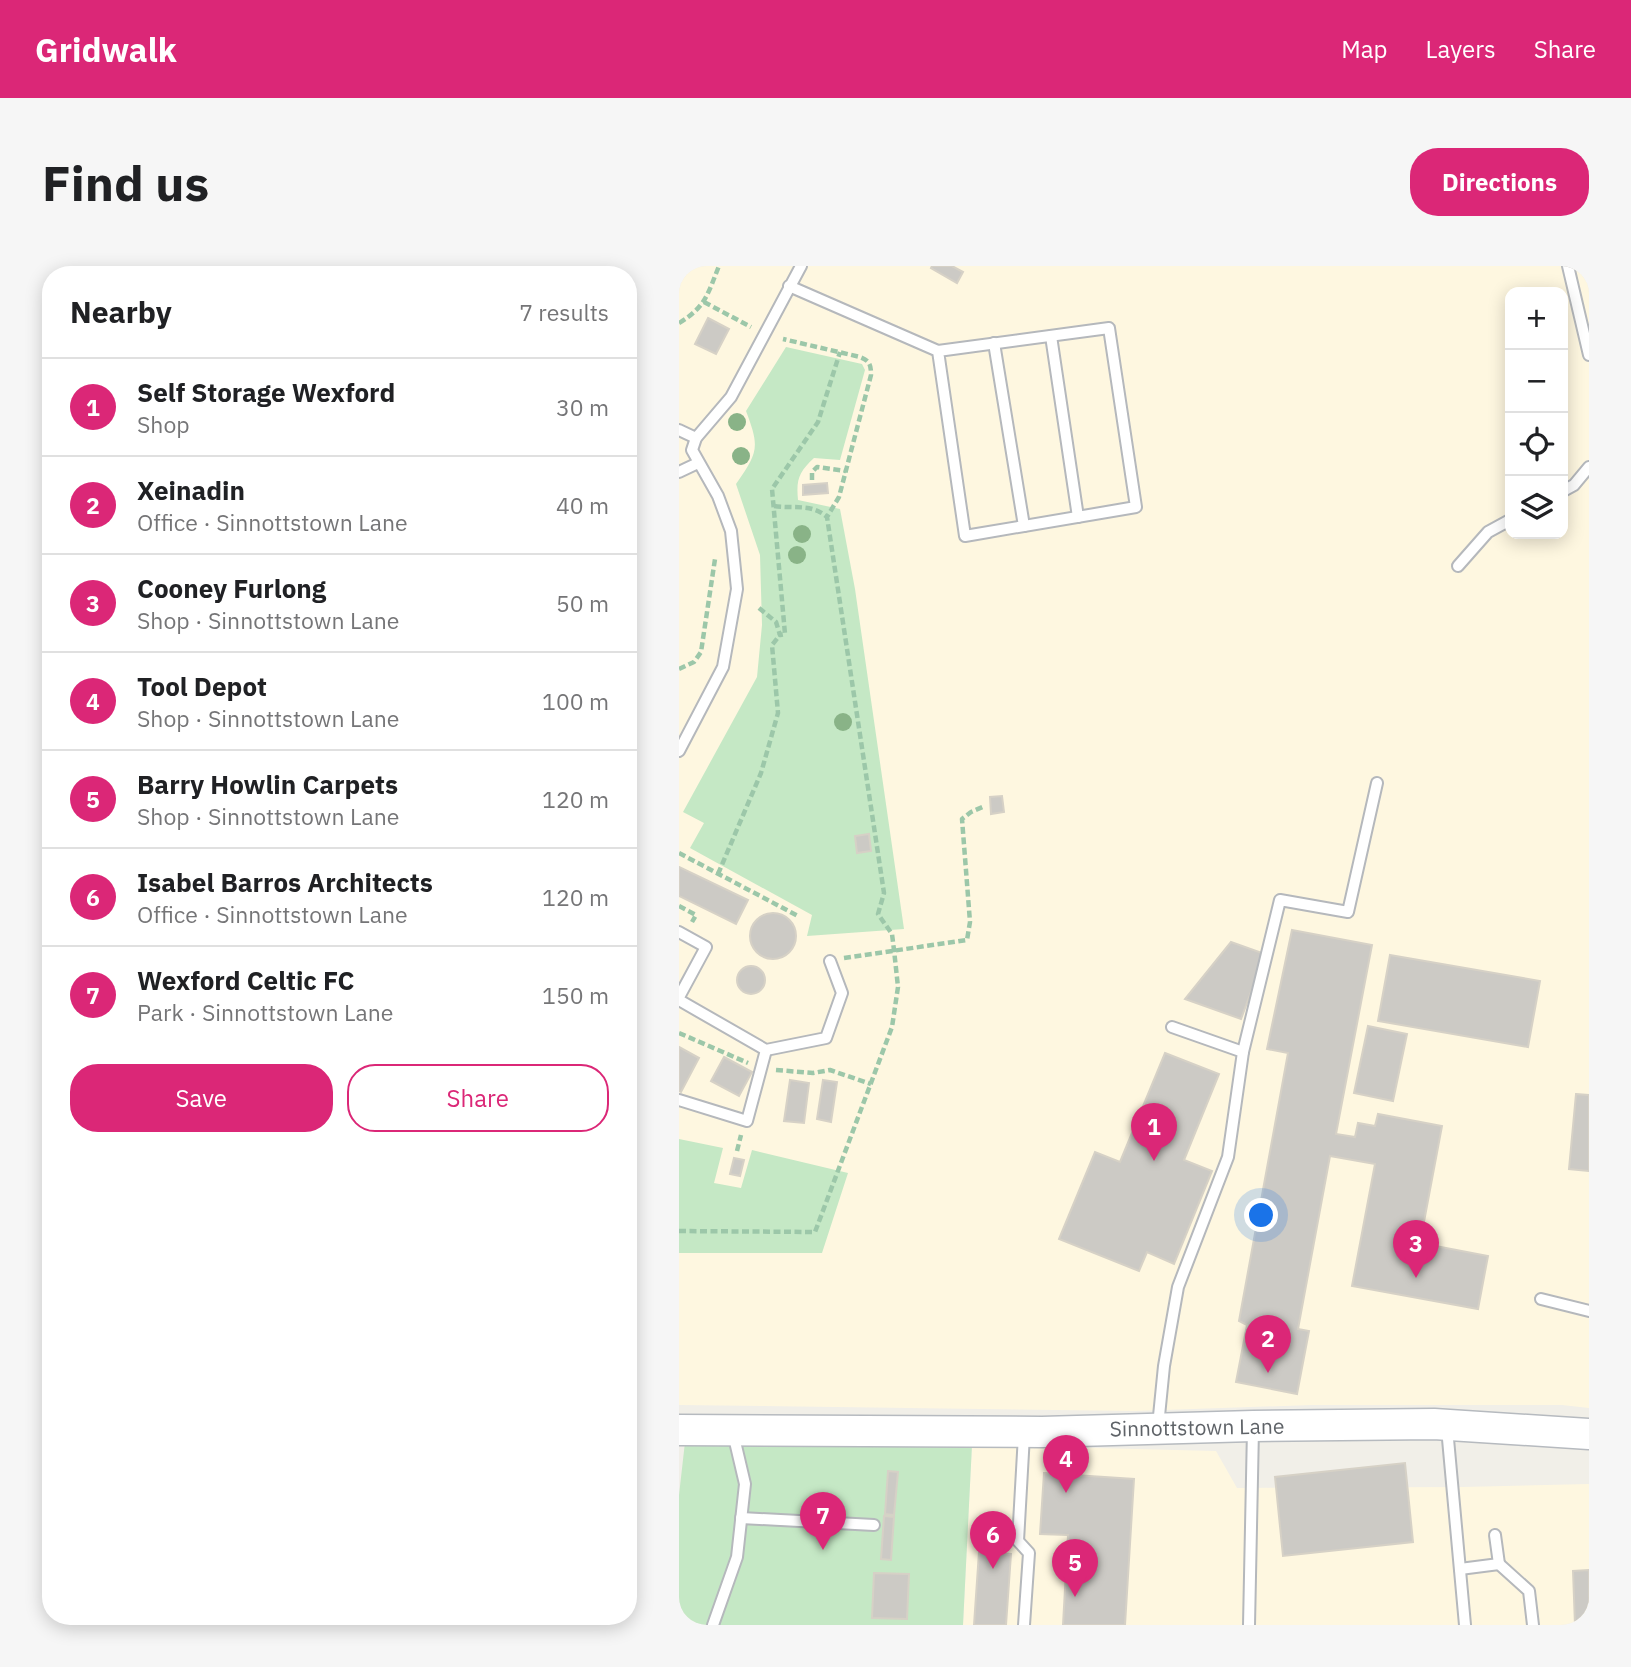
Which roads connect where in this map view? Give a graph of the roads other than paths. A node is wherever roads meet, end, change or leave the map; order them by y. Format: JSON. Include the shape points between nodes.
{"nodes":[{"id":1,"x":801,"y":266,"type":"edge"},
{"id":2,"x":1568,"y":266,"type":"edge"},
{"id":3,"x":789,"y":286,"type":"junction"},
{"id":4,"x":1051,"y":336,"type":"junction"},
{"id":5,"x":994,"y":343,"type":"junction"},
{"id":6,"x":938,"y":351,"type":"junction"},
{"id":7,"x":1589,"y":355,"type":"edge"},
{"id":8,"x":679,"y":430,"type":"edge"},
{"id":9,"x":696,"y":438,"type":"junction"},
{"id":10,"x":698,"y":463,"type":"junction"},
{"id":11,"x":1589,"y":467,"type":"edge"},
{"id":12,"x":679,"y":472,"type":"edge"},
{"id":13,"x":1568,"y":488,"type":"edge"},
{"id":14,"x":1078,"y":517,"type":"junction"},
{"id":15,"x":1505,"y":523,"type":"edge"},
{"id":16,"x":1024,"y":526,"type":"junction"},
{"id":17,"x":1458,"y":566,"type":"dead end"},
{"id":18,"x":679,"y":751,"type":"edge"},
{"id":19,"x":1377,"y":783,"type":"dead end"},
{"id":20,"x":679,"y":932,"type":"edge"},
{"id":21,"x":830,"y":961,"type":"road end"},
{"id":22,"x":679,"y":998,"type":"edge"},
{"id":23,"x":1173,"y":1027,"type":"dead end"},
{"id":24,"x":766,"y":1050,"type":"junction"},
{"id":25,"x":1243,"y":1052,"type":"junction"},
{"id":26,"x":679,"y":1100,"type":"edge"},
{"id":27,"x":1541,"y":1299,"type":"dead end"},
{"id":28,"x":1589,"y":1311,"type":"edge"},
{"id":29,"x":1446,"y":1425,"type":"junction"},
{"id":30,"x":1253,"y":1426,"type":"junction"},
{"id":31,"x":1157,"y":1429,"type":"junction"},
{"id":32,"x":679,"y":1430,"type":"edge"},
{"id":33,"x":733,"y":1430,"type":"junction"},
{"id":34,"x":1024,"y":1432,"type":"junction"},
{"id":35,"x":1589,"y":1434,"type":"edge"},
{"id":36,"x":741,"y":1518,"type":"junction"},
{"id":37,"x":874,"y":1525,"type":"dead end"},
{"id":38,"x":1495,"y":1535,"type":"dead end"},
{"id":39,"x":1499,"y":1564,"type":"junction"},
{"id":40,"x":1460,"y":1569,"type":"junction"},
{"id":41,"x":713,"y":1625,"type":"edge"},
{"id":42,"x":1024,"y":1625,"type":"edge"},
{"id":43,"x":1249,"y":1625,"type":"edge"},
{"id":44,"x":1465,"y":1625,"type":"edge"},
{"id":45,"x":1533,"y":1625,"type":"edge"}],
"edges":[{"from":1,"to":3,"type":"lane"},
{"from":2,"to":7,"type":"lane"},
{"from":3,"to":6,"type":"lane"},
{"from":3,"to":9,"type":"lane","via":[[731,397]]},
{"from":4,"to":5,"type":"lane"},
{"from":4,"to":14,"type":"lane"},
{"from":4,"to":14,"type":"lane","via":[[1108,328],[1136,508]]},
{"from":5,"to":6,"type":"lane"},
{"from":5,"to":16,"type":"lane"},
{"from":6,"to":16,"type":"lane","via":[[965,536]]},
{"from":8,"to":9,"type":"lane"},
{"from":9,"to":10,"type":"lane","via":[[692,450]]},
{"from":10,"to":12,"type":"lane"},
{"from":10,"to":18,"type":"lane","via":[[718,496],[731,531],[737,589],[723,667]]},
{"from":11,"to":13,"type":"lane"},
{"from":14,"to":16,"type":"lane"},
{"from":15,"to":17,"type":"lane","via":[[1488,532]]},
{"from":19,"to":25,"type":"lane","via":[[1348,912],[1280,900]]},
{"from":20,"to":22,"type":"lane","via":[[706,947]]},
{"from":21,"to":24,"type":"lane","via":[[842,993],[826,1038]]},
{"from":22,"to":24,"type":"lane"},
{"from":23,"to":25,"type":"lane"},
{"from":24,"to":26,"type":"lane","via":[[747,1121]]},
{"from":25,"to":31,"type":"lane","via":[[1228,1157],[1178,1287]]},
{"from":27,"to":28,"type":"lane"},
{"from":29,"to":30,"type":"street","name":"Sinnottstown Lane"},
{"from":29,"to":35,"type":"street","name":"Sinnottstown Lane"},
{"from":29,"to":40,"type":"lane"},
{"from":30,"to":31,"type":"street","name":"Sinnottstown Lane"},
{"from":30,"to":43,"type":"lane"},
{"from":31,"to":34,"type":"street","name":"Sinnottstown Lane"},
{"from":32,"to":33,"type":"street","name":"Sinnottstown Lane"},
{"from":33,"to":34,"type":"street","name":"Sinnottstown Lane"},
{"from":33,"to":36,"type":"lane","via":[[744,1484]]},
{"from":34,"to":42,"type":"lane","via":[[1019,1541],[1029,1553]]},
{"from":36,"to":37,"type":"lane"},
{"from":36,"to":41,"type":"lane","via":[[737,1556]]},
{"from":38,"to":39,"type":"lane"},
{"from":39,"to":40,"type":"lane"},
{"from":39,"to":45,"type":"lane","via":[[1529,1591]]},
{"from":40,"to":44,"type":"lane"}]}
